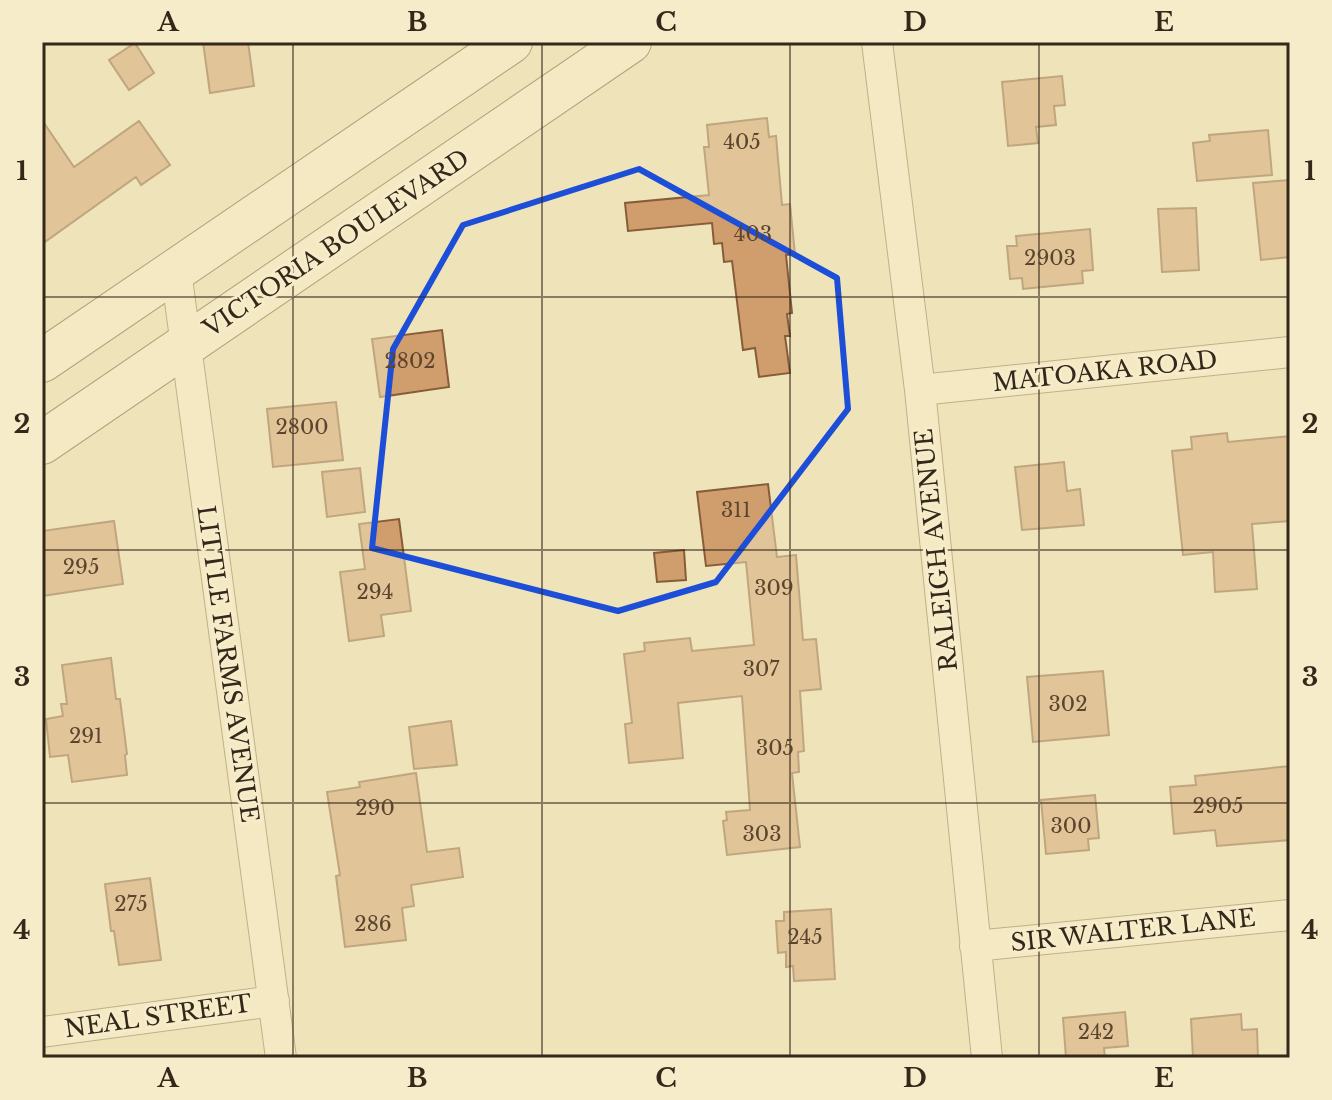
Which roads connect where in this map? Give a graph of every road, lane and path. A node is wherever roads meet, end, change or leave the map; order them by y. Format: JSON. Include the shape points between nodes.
{"nodes":[{"id":1,"x":511,"y":42,"type":"edge"},
{"id":2,"x":630,"y":42,"type":"edge"},
{"id":3,"x":877,"y":42,"type":"edge"},
{"id":4,"x":176,"y":271,"type":"junction"},
{"id":5,"x":185,"y":347,"type":"junction"},
{"id":6,"x":1290,"y":352,"type":"edge"},
{"id":7,"x":42,"y":361,"type":"edge"},
{"id":8,"x":920,"y":390,"type":"junction"},
{"id":9,"x":42,"y":443,"type":"edge"},
{"id":10,"x":1290,"y":915,"type":"edge"},
{"id":11,"x":975,"y":946,"type":"junction"},
{"id":12,"x":274,"y":1001,"type":"junction"},
{"id":13,"x":42,"y":1032,"type":"edge"},
{"id":14,"x":281,"y":1058,"type":"edge"},
{"id":15,"x":987,"y":1058,"type":"edge"}],
"edges":[{"from":1,"to":4,"type":"main road"},
{"from":2,"to":5,"type":"main road","name":"VICTORIA BOULEVARD"},
{"from":3,"to":8,"type":"street","name":"RALEIGH AVENUE"},
{"from":4,"to":5,"type":"street","name":"LITTLE FARMS AVENUE"},
{"from":4,"to":7,"type":"main road"},
{"from":5,"to":9,"type":"main road","name":"VICTORIA BOULEVARD"},
{"from":5,"to":12,"type":"street","name":"LITTLE FARMS AVENUE"},
{"from":6,"to":8,"type":"street","name":"MATOAKA ROAD"},
{"from":8,"to":11,"type":"street","name":"RALEIGH AVENUE"},
{"from":10,"to":11,"type":"street","name":"SIR WALTER LANE"},
{"from":11,"to":15,"type":"street","name":"RALEIGH AVENUE"},
{"from":12,"to":13,"type":"street","name":"NEAL STREET"},
{"from":12,"to":14,"type":"street","name":"LITTLE FARMS AVENUE"}]}
